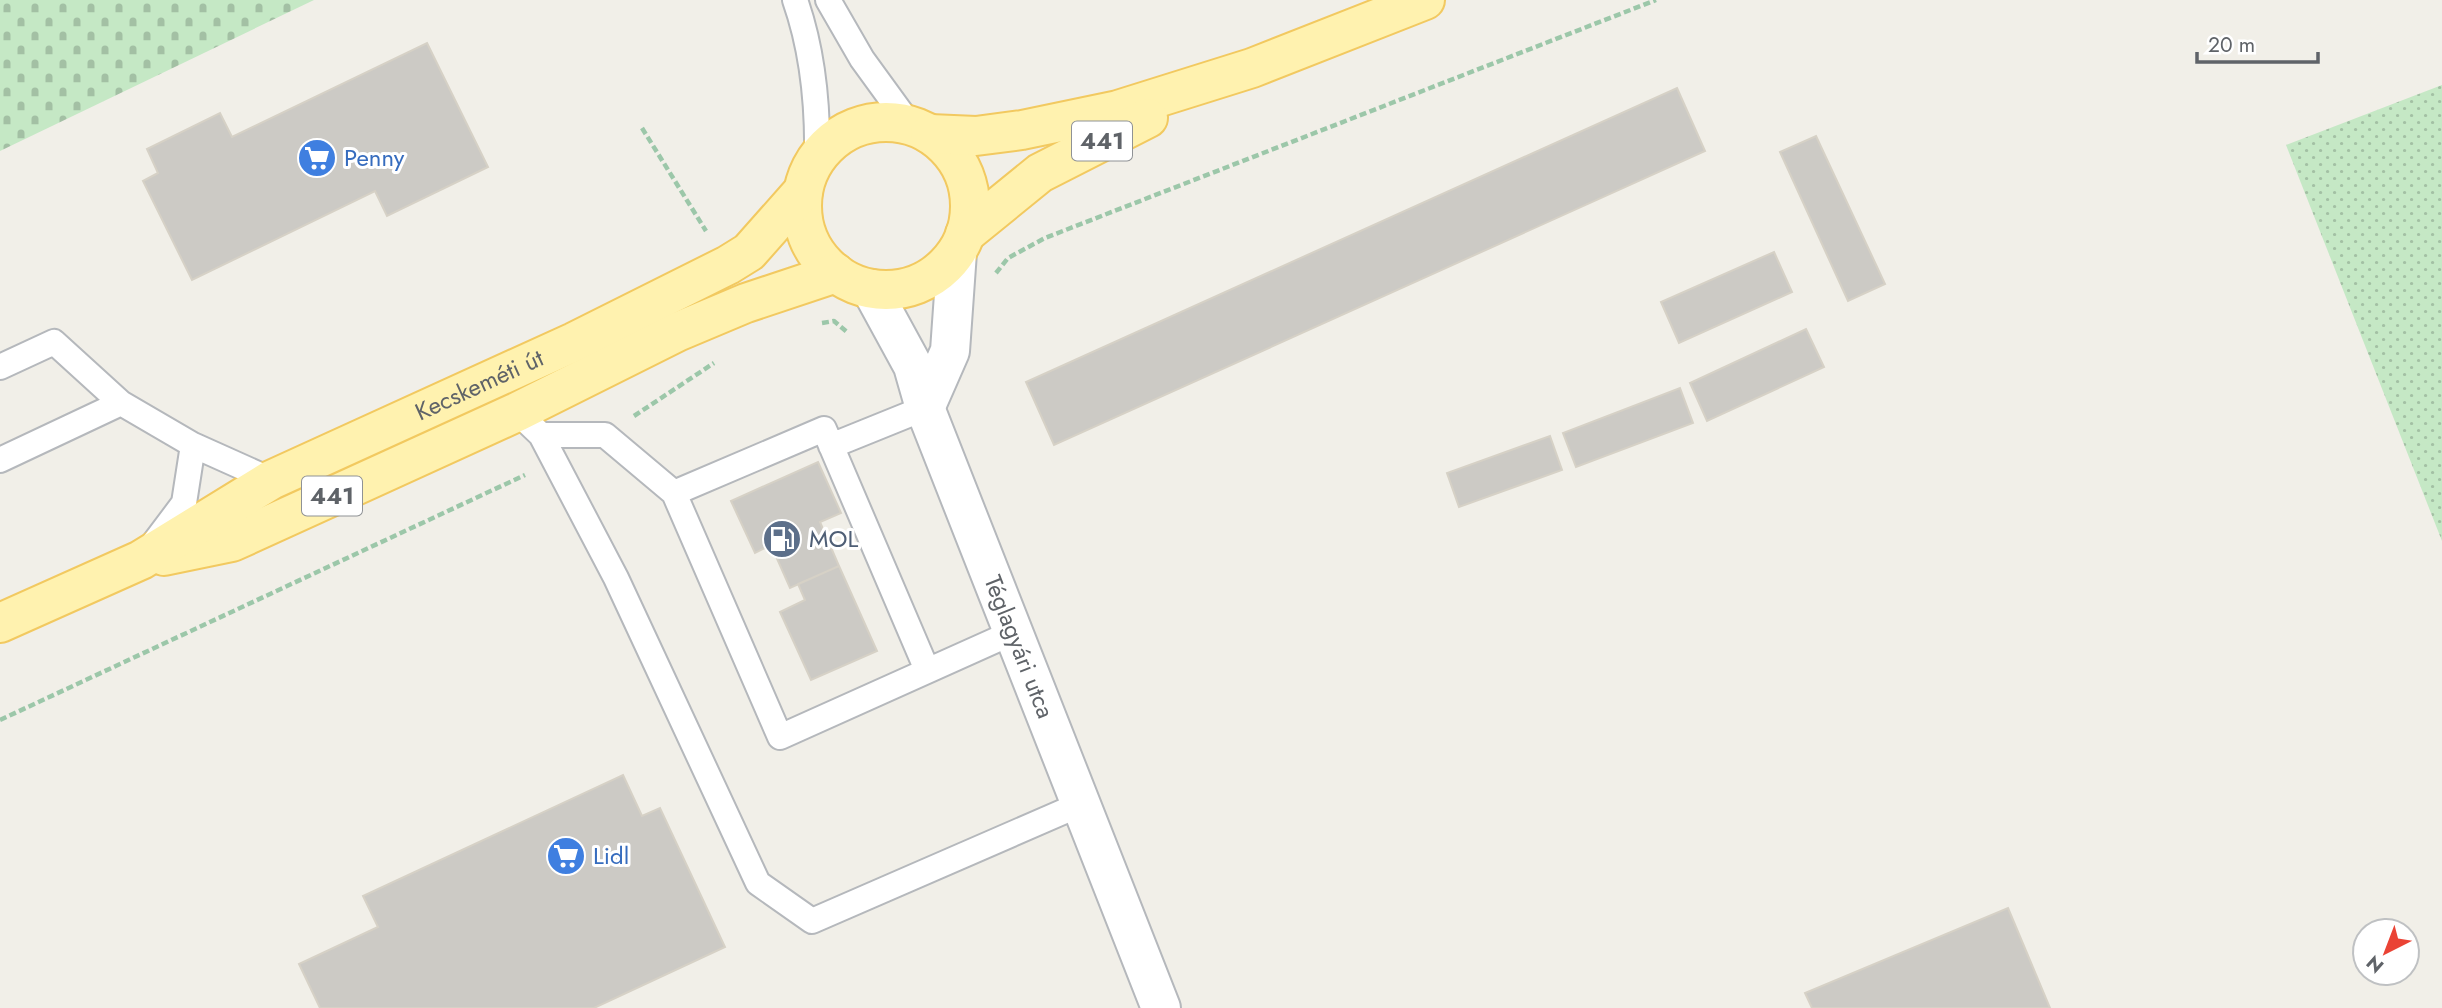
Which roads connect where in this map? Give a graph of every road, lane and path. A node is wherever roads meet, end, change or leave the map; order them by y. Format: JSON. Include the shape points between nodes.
{"nodes":[{"id":1,"x":795,"y":0,"type":"edge"},
{"id":2,"x":828,"y":0,"type":"edge"},
{"id":3,"x":1425,"y":0,"type":"edge"},
{"id":4,"x":1656,"y":0,"type":"edge"},
{"id":5,"x":1252,"y":68,"type":"junction"},
{"id":6,"x":920,"y":130,"type":"junction"},
{"id":7,"x":810,"y":174,"type":"junction"},
{"id":8,"x":961,"y":243,"type":"junction"},
{"id":9,"x":836,"y":273,"type":"junction"},
{"id":10,"x":992,"y":277,"type":"dead end"},
{"id":11,"x":871,"y":289,"type":"junction"},
{"id":12,"x":821,"y":323,"type":"dead end"},
{"id":13,"x":852,"y":335,"type":"dead end"},
{"id":14,"x":724,"y":356,"type":"dead end"},
{"id":15,"x":0,"y":366,"type":"edge"},
{"id":16,"x":121,"y":403,"type":"junction"},
{"id":17,"x":925,"y":408,"type":"junction"},
{"id":18,"x":529,"y":423,"type":"junction"},
{"id":19,"x":605,"y":435,"type":"junction"},
{"id":20,"x":193,"y":445,"type":"junction"},
{"id":21,"x":831,"y":446,"type":"junction"},
{"id":22,"x":0,"y":460,"type":"edge"},
{"id":23,"x":555,"y":461,"type":"junction"},
{"id":24,"x":271,"y":480,"type":"junction"},
{"id":25,"x":674,"y":493,"type":"junction"},
{"id":26,"x":141,"y":560,"type":"junction"},
{"id":27,"x":0,"y":622,"type":"edge"},
{"id":28,"x":1014,"y":632,"type":"junction"},
{"id":29,"x":927,"y":670,"type":"junction"},
{"id":30,"x":0,"y":720,"type":"edge"},
{"id":31,"x":1081,"y":804,"type":"junction"},
{"id":32,"x":1161,"y":1008,"type":"edge"}],
"edges":[{"from":1,"to":7,"type":"lane","via":[[818,118]]},
{"from":2,"to":6,"type":"lane","via":[[862,59]]},
{"from":3,"to":5,"type":"main road","name":"Kecskeméti út","number":"441"},
{"from":4,"to":10,"type":"path","via":[[1045,238],[1008,258]]},
{"from":5,"to":6,"type":"main road","name":"Kecskeméti út","number":"441","via":[[1118,110],[1022,130],[976,136]]},
{"from":5,"to":8,"type":"main road","name":"Kecskeméti út","number":"441","via":[[1040,173]]},
{"from":6,"to":7,"type":"main road","name":"Kecskeméti út","number":"441","via":[[893,122],[858,127],[829,144]]},
{"from":6,"to":8,"type":"main road","via":[[957,161],[965,178],[970,216]]},
{"from":7,"to":9,"type":"main road","name":"Kecskeméti út","number":"441","via":[[802,209],[805,228],[822,261]]},
{"from":7,"to":24,"type":"main road","name":"Kecskeméti út","number":"441","via":[[749,252],[727,265],[574,342]]},
{"from":8,"to":11,"type":"main road","name":"Kecskeméti út","number":"441","via":[[928,279],[910,287]]},
{"from":8,"to":17,"type":"street","via":[[950,351]]},
{"from":9,"to":11,"type":"main road","name":"Kecskeméti út","number":"441"},
{"from":9,"to":18,"type":"main road","name":"Kecskeméti út","number":"441","via":[[677,332]]},
{"from":11,"to":17,"type":"street","name":"Téglagyári utca","via":[[913,366]]},
{"from":12,"to":13,"type":"path","via":[[834,321]]},
{"from":14,"to":19,"type":"path"},
{"from":15,"to":16,"type":"lane","via":[[54,342]]},
{"from":16,"to":20,"type":"lane"},
{"from":16,"to":22,"type":"lane"},
{"from":17,"to":21,"type":"lane"},
{"from":17,"to":28,"type":"street","name":"Téglagyári utca"},
{"from":18,"to":19,"type":"lane"},
{"from":18,"to":23,"type":"lane"},
{"from":18,"to":26,"type":"main road","name":"Kecskeméti út","number":"441","via":[[232,542]]},
{"from":19,"to":25,"type":"lane"},
{"from":20,"to":24,"type":"lane"},
{"from":20,"to":26,"type":"lane","via":[[184,503]]},
{"from":21,"to":25,"type":"lane","via":[[824,429]]},
{"from":21,"to":29,"type":"lane"},
{"from":23,"to":30,"type":"path"},
{"from":23,"to":31,"type":"lane","via":[[616,578],[758,883],[812,921]]},
{"from":24,"to":26,"type":"main road","name":"Kecskeméti út","number":"441"},
{"from":25,"to":29,"type":"lane","via":[[780,737]]},
{"from":26,"to":27,"type":"main road","name":"Kecskeméti út","number":"441"},
{"from":28,"to":29,"type":"lane"},
{"from":28,"to":31,"type":"street","name":"Téglagyári utca"},
{"from":31,"to":32,"type":"street","name":"Téglagyári utca"}]}
